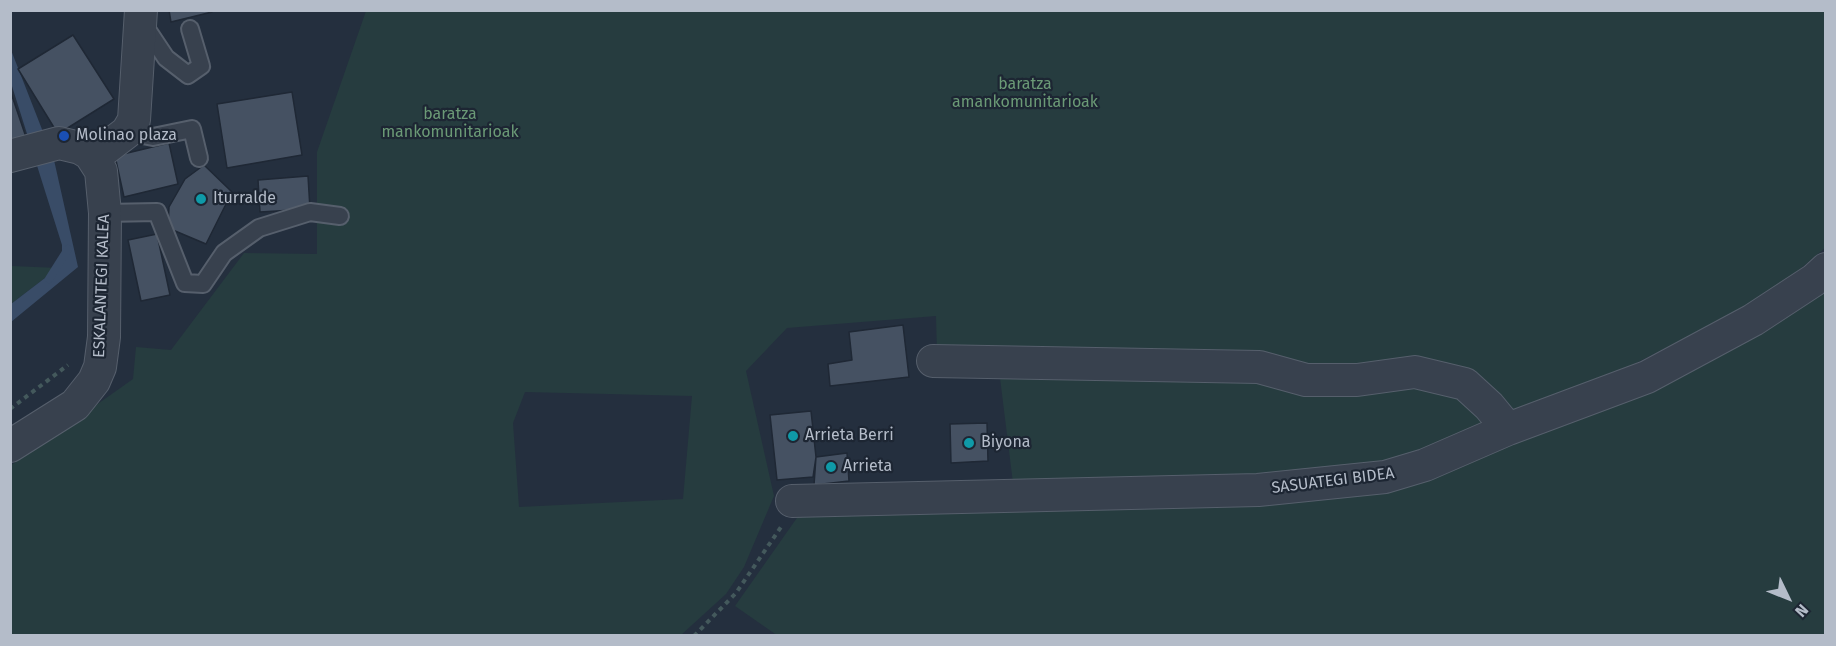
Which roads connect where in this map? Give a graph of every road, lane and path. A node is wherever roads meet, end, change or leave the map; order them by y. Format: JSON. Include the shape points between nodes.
{"nodes":[{"id":1,"x":141,"y":16,"type":"edge"},
{"id":2,"x":190,"y":29,"type":"dead end"},
{"id":3,"x":127,"y":132,"type":"junction"},
{"id":4,"x":29,"y":151,"type":"edge"},
{"id":5,"x":93,"y":158,"type":"junction"},
{"id":6,"x":200,"y":159,"type":"dead end"},
{"id":7,"x":105,"y":213,"type":"junction"},
{"id":8,"x":340,"y":216,"type":"dead end"},
{"id":9,"x":1826,"y":269,"type":"edge"},
{"id":10,"x":104,"y":337,"type":"junction"},
{"id":11,"x":933,"y":361,"type":"dead end"},
{"id":12,"x":10,"y":409,"type":"edge"},
{"id":13,"x":1508,"y":429,"type":"junction"},
{"id":14,"x":10,"y":446,"type":"edge"},
{"id":15,"x":792,"y":501,"type":"joint"},
{"id":16,"x":694,"y":636,"type":"edge"}],
"edges":[{"from":1,"to":2,"type":"lane","via":[[166,58],[188,75],[201,66]]},
{"from":1,"to":3,"type":"street","via":[[135,114]]},
{"from":3,"to":5,"type":"street"},
{"from":3,"to":6,"type":"lane","via":[[153,137],[192,129]]},
{"from":4,"to":5,"type":"street","via":[[70,144]]},
{"from":5,"to":7,"type":"street","name":"ESKALANTEGI KALEA","via":[[101,171]]},
{"from":7,"to":8,"type":"lane","via":[[157,212],[185,283],[203,284],[224,253],[259,228],[310,212]]},
{"from":7,"to":10,"type":"street","name":"ESKALANTEGI KALEA"},
{"from":9,"to":13,"type":"street","name":"SASUATEGI BIDEA","via":[[1753,320],[1647,377]]},
{"from":10,"to":12,"type":"path"},
{"from":10,"to":14,"type":"street","name":"ESKALANTEGI KALEA","via":[[100,367],[85,394],[63,415]]},
{"from":11,"to":13,"type":"street","via":[[1259,367],[1306,380],[1357,380],[1415,372],[1465,384]]},
{"from":13,"to":15,"type":"street","name":"SASUATEGI BIDEA","via":[[1425,465],[1385,477],[1258,490]]},
{"from":15,"to":16,"type":"path","via":[[780,532],[736,593]]}]}
